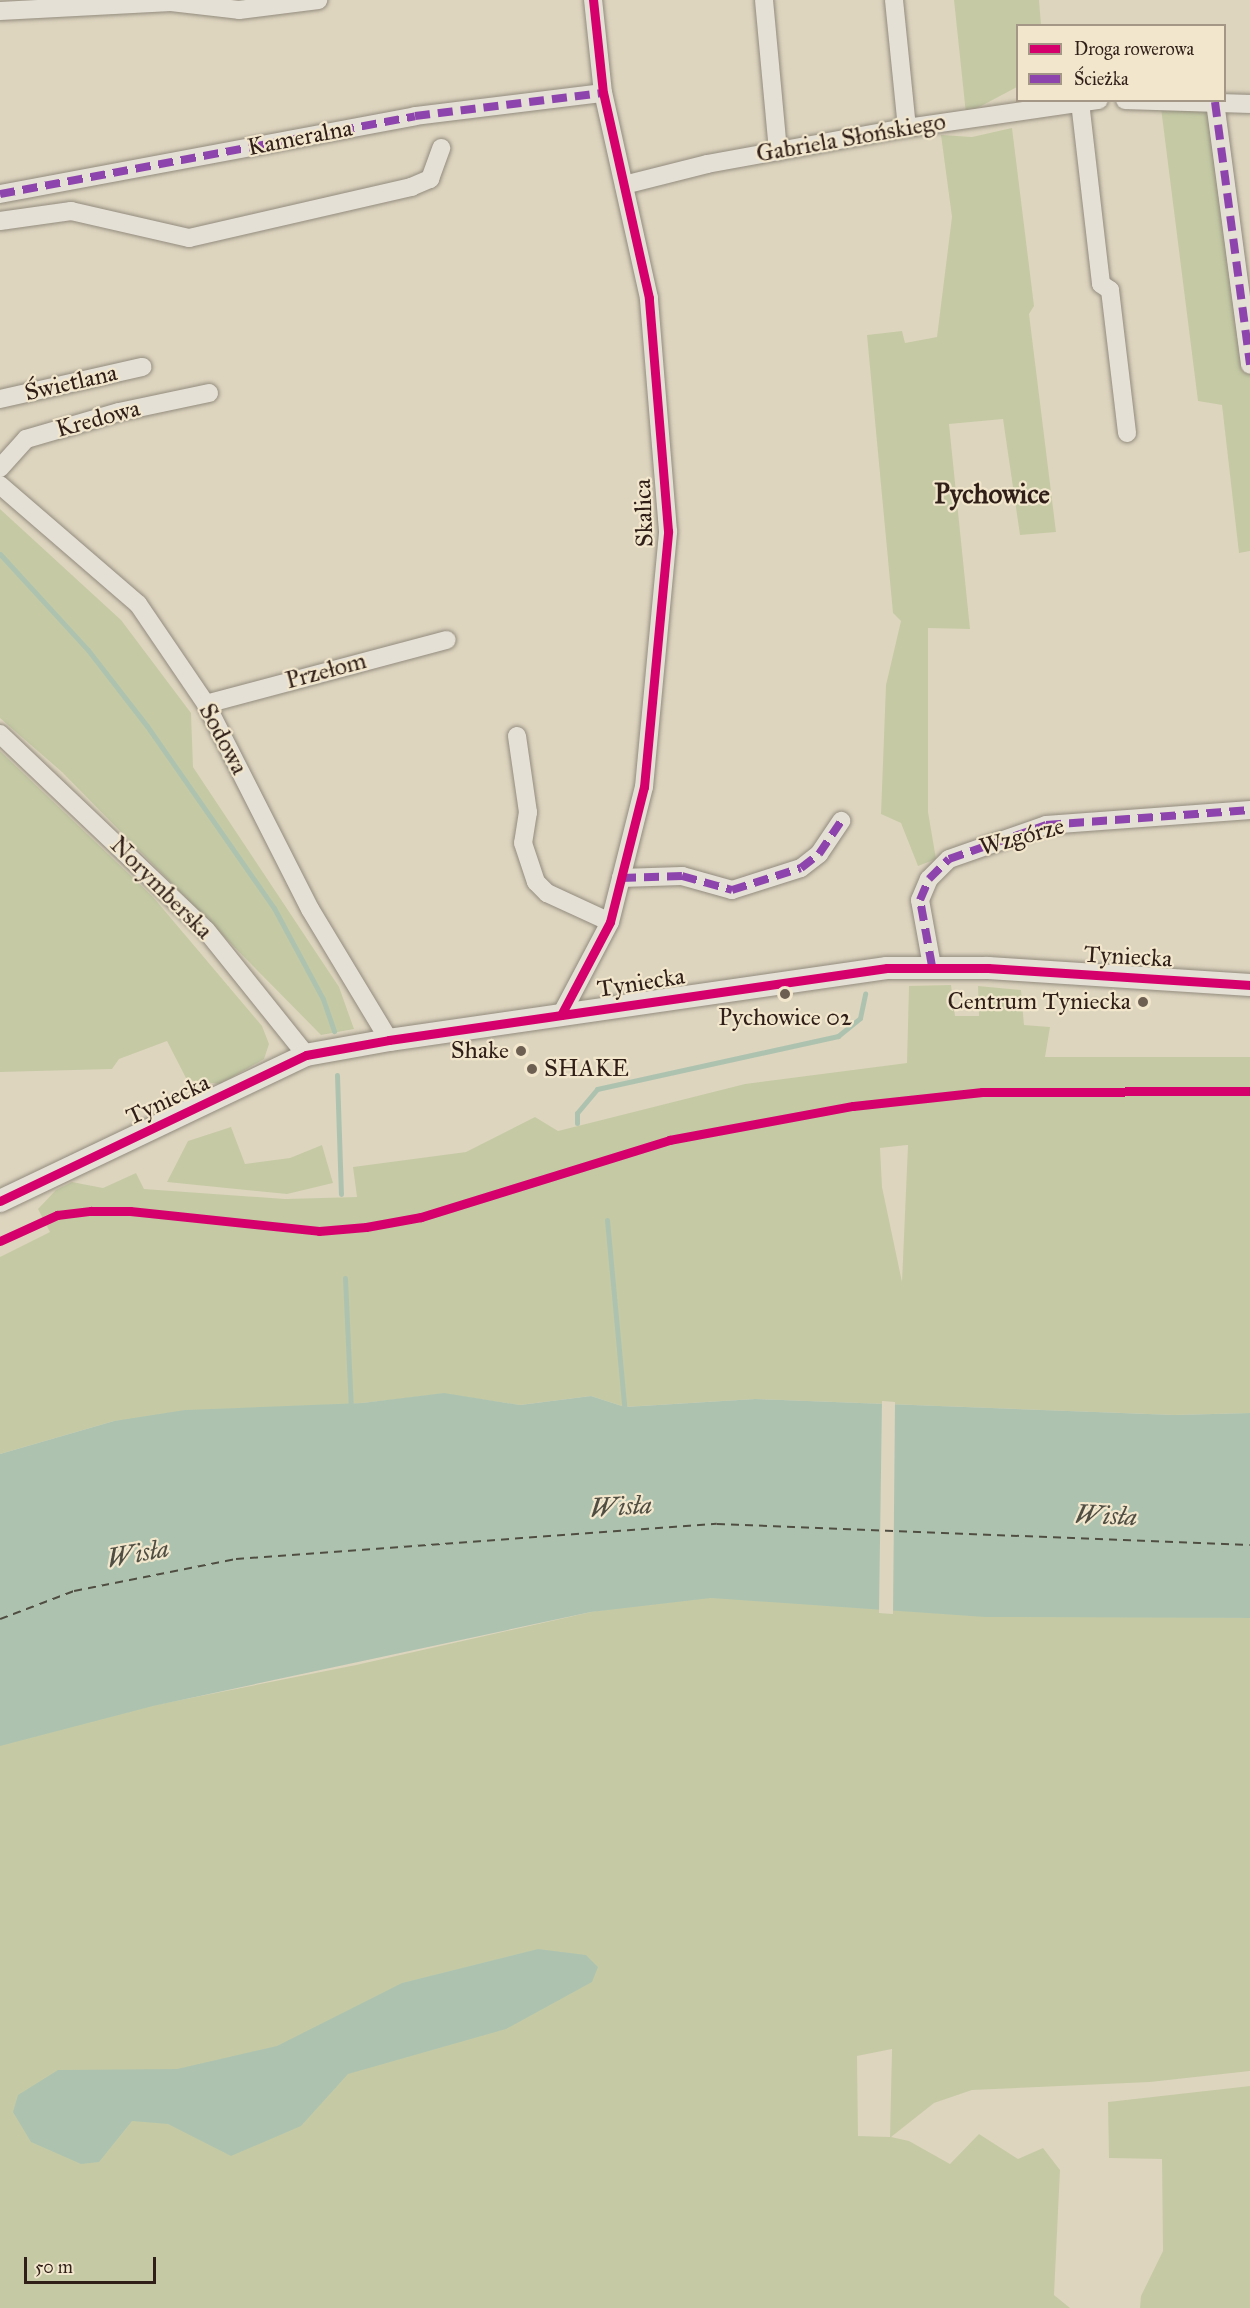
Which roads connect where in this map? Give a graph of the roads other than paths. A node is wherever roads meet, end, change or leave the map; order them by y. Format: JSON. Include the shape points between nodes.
{"nodes":[{"id":1,"x":318,"y":0,"type":"edge"},
{"id":2,"x":593,"y":0,"type":"edge"},
{"id":3,"x":764,"y":0,"type":"edge"},
{"id":4,"x":894,"y":0,"type":"edge"},
{"id":5,"x":0,"y":11,"type":"edge"},
{"id":6,"x":603,"y":93,"type":"junction"},
{"id":7,"x":1080,"y":102,"type":"joint"},
{"id":8,"x":1215,"y":102,"type":"joint"},
{"id":9,"x":1250,"y":104,"type":"edge"},
{"id":10,"x":907,"y":128,"type":"junction"},
{"id":11,"x":441,"y":148,"type":"dead end"},
{"id":12,"x":778,"y":151,"type":"junction"},
{"id":13,"x":624,"y":185,"type":"junction"},
{"id":14,"x":0,"y":194,"type":"edge"},
{"id":15,"x":0,"y":220,"type":"edge"},
{"id":16,"x":1250,"y":365,"type":"edge"},
{"id":17,"x":142,"y":367,"type":"dead end"},
{"id":18,"x":209,"y":393,"type":"dead end"},
{"id":19,"x":0,"y":399,"type":"edge"},
{"id":20,"x":1127,"y":433,"type":"dead end"},
{"id":21,"x":2,"y":458,"type":"edge"},
{"id":22,"x":0,"y":484,"type":"edge"},
{"id":23,"x":447,"y":640,"type":"dead end"},
{"id":24,"x":206,"y":705,"type":"junction"},
{"id":25,"x":0,"y":734,"type":"edge"},
{"id":26,"x":517,"y":736,"type":"dead end"},
{"id":27,"x":1250,"y":810,"type":"edge"},
{"id":28,"x":841,"y":821,"type":"dead end"},
{"id":29,"x":621,"y":878,"type":"junction"},
{"id":30,"x":610,"y":922,"type":"junction"},
{"id":31,"x":932,"y":966,"type":"junction"},
{"id":32,"x":1250,"y":985,"type":"edge"},
{"id":33,"x":561,"y":1015,"type":"junction"},
{"id":34,"x":389,"y":1040,"type":"junction"},
{"id":35,"x":306,"y":1055,"type":"junction"},
{"id":36,"x":0,"y":1201,"type":"edge"}],
"edges":[{"from":1,"to":5,"type":"street","via":[[239,10],[171,2]]},
{"from":2,"to":6,"type":"street","name":"Skalica"},
{"from":3,"to":12,"type":"street"},
{"from":4,"to":10,"type":"street"},
{"from":6,"to":13,"type":"street","name":"Skalica"},
{"from":6,"to":14,"type":"street","name":"Kameralna","via":[[415,116]]},
{"from":7,"to":10,"type":"street","name":"Gabriela Słońskiego"},
{"from":7,"to":20,"type":"street","via":[[1101,284],[1110,290]]},
{"from":8,"to":9,"type":"street"},
{"from":8,"to":16,"type":"street"},
{"from":10,"to":12,"type":"street","name":"Gabriela Słońskiego"},
{"from":11,"to":15,"type":"street","via":[[430,179],[411,187],[189,238],[71,211]]},
{"from":12,"to":13,"type":"street","name":"Gabriela Słońskiego"},
{"from":13,"to":29,"type":"street","name":"Skalica","via":[[649,298],[668,531],[644,787]]},
{"from":17,"to":19,"type":"street","name":"Świetlana"},
{"from":18,"to":21,"type":"street","name":"Kredowa","via":[[118,412],[26,439]]},
{"from":22,"to":24,"type":"street","name":"Sodowa","via":[[138,604]]},
{"from":23,"to":24,"type":"street","name":"Przełom"},
{"from":24,"to":34,"type":"street","name":"Sodowa","via":[[310,909]]},
{"from":25,"to":35,"type":"street","name":"Norymberska","via":[[206,930]]},
{"from":26,"to":30,"type":"street","via":[[528,812],[523,843],[536,882],[547,893]]},
{"from":27,"to":31,"type":"street","name":"Wzgórze","via":[[1046,825],[949,859],[929,879],[920,900]]},
{"from":28,"to":29,"type":"street","via":[[825,847],[801,868],[732,890],[682,876]]},
{"from":29,"to":30,"type":"street","name":"Skalica"},
{"from":30,"to":33,"type":"street","name":"Skalica"},
{"from":31,"to":32,"type":"street","name":"Tyniecka"},
{"from":31,"to":33,"type":"street","name":"Tyniecka","via":[[841,973]]},
{"from":33,"to":34,"type":"street","name":"Tyniecka"},
{"from":34,"to":35,"type":"street","name":"Tyniecka"},
{"from":35,"to":36,"type":"street","name":"Tyniecka"}]}
